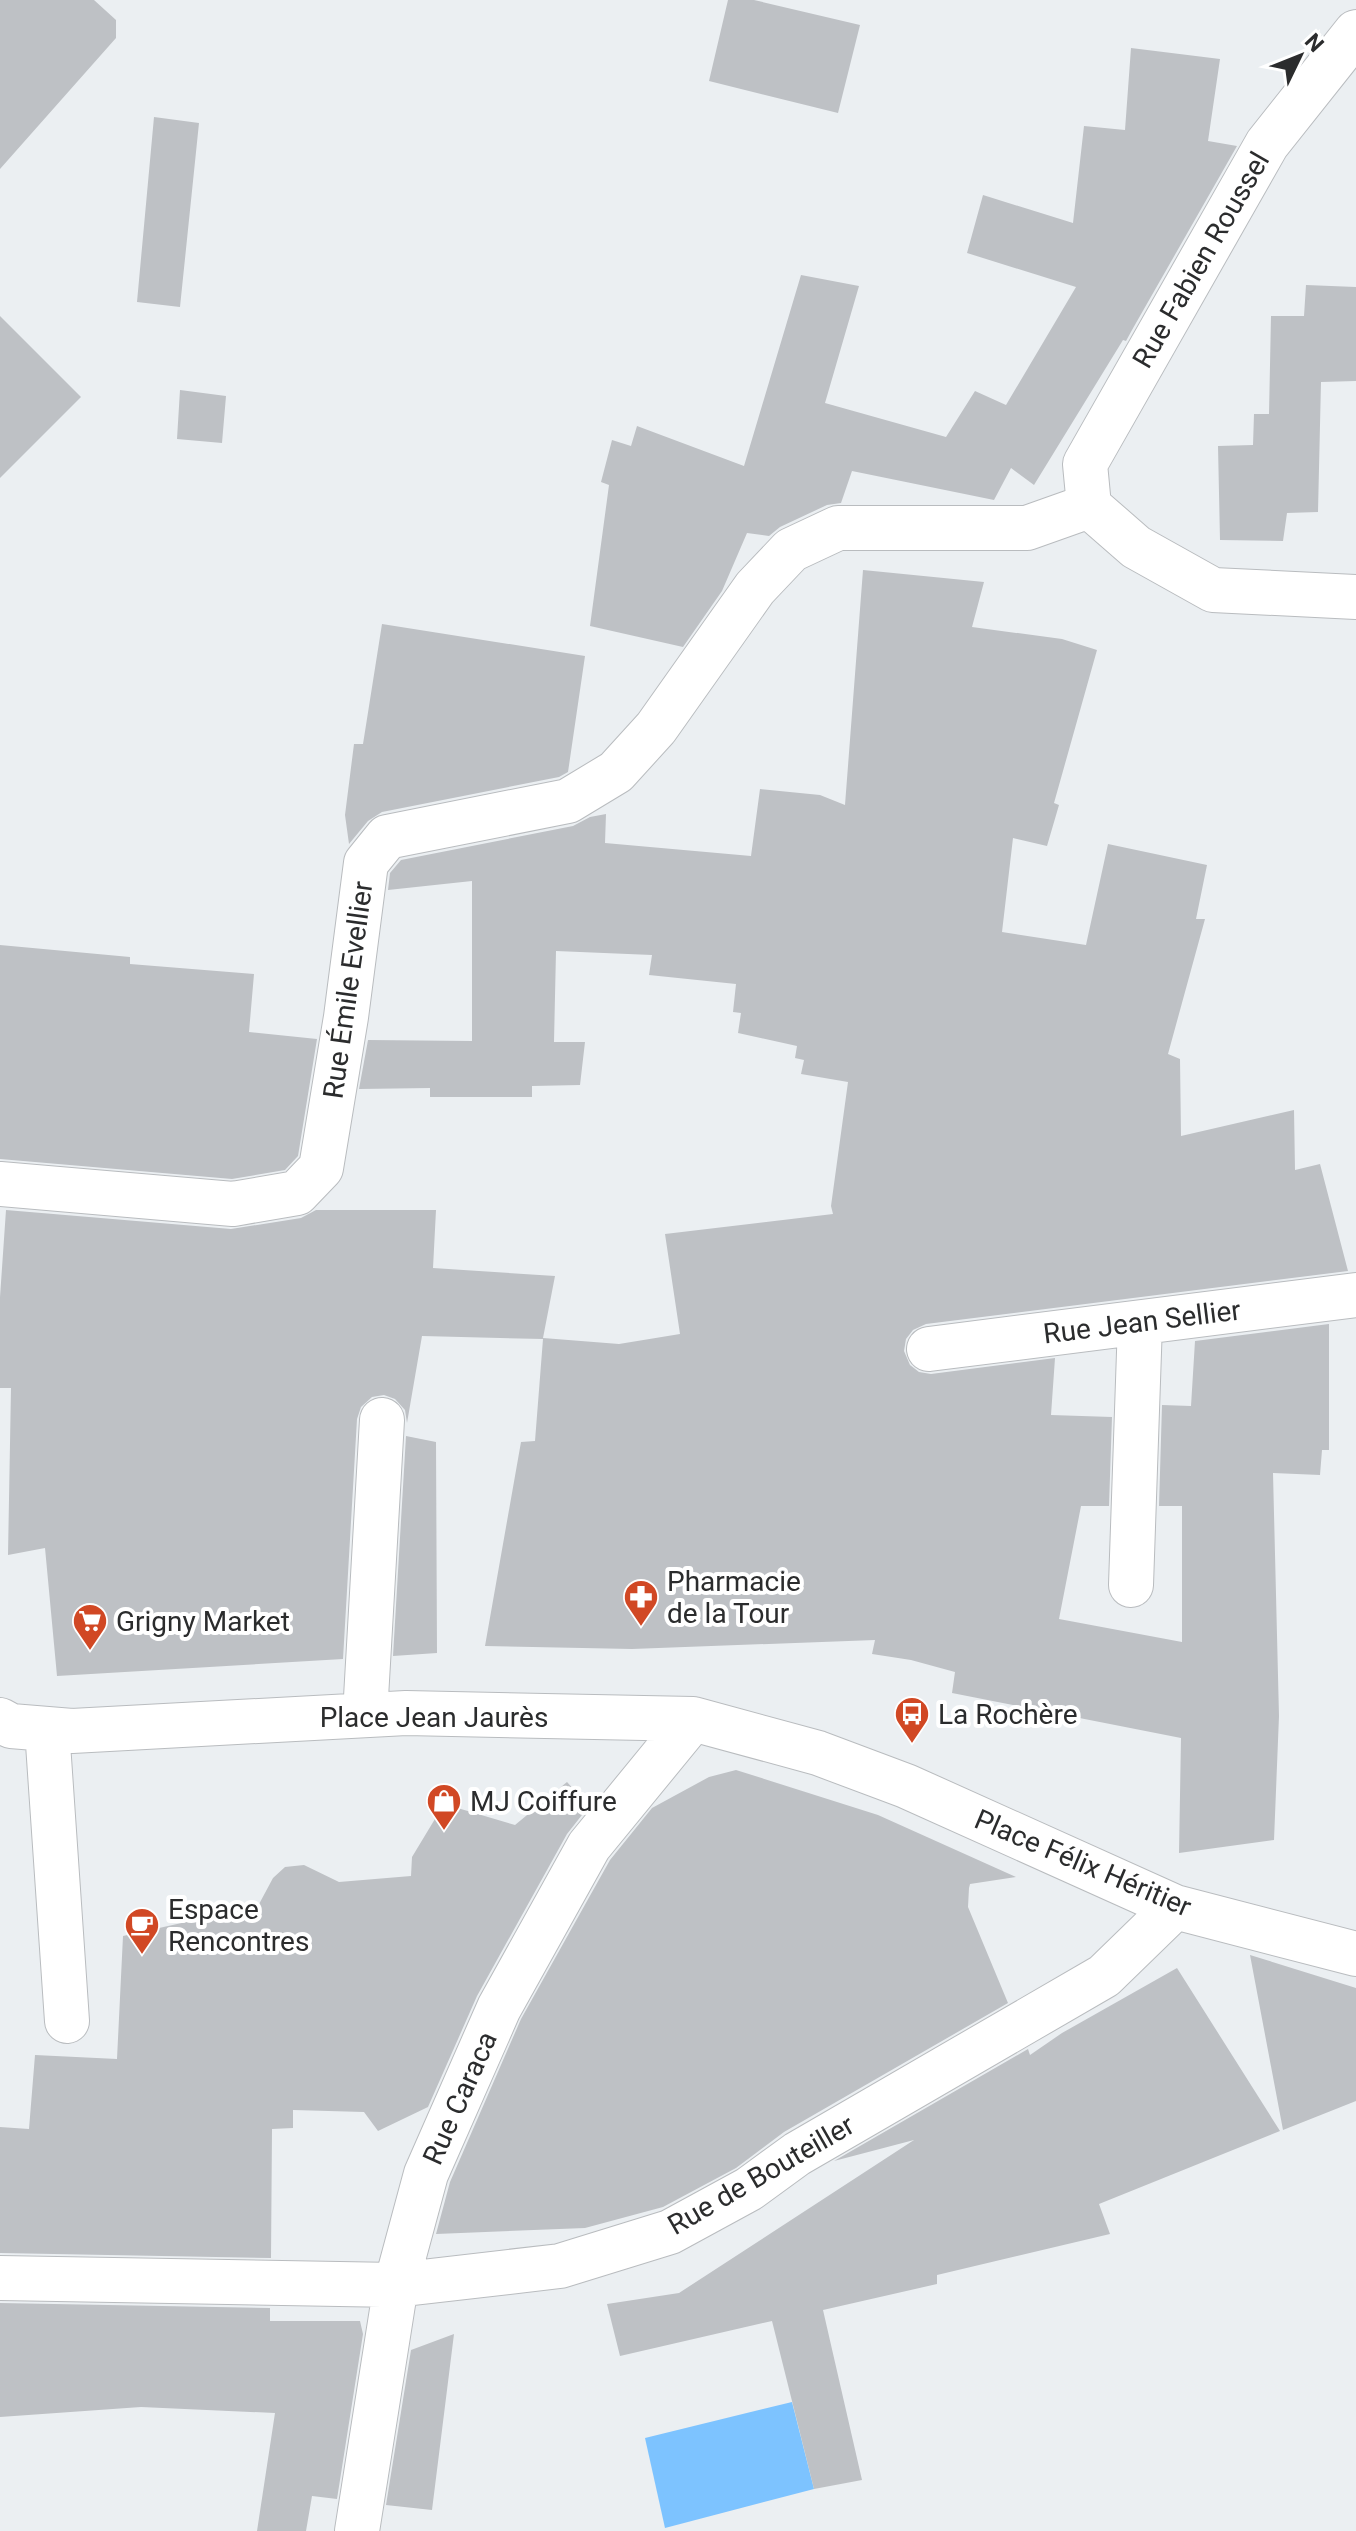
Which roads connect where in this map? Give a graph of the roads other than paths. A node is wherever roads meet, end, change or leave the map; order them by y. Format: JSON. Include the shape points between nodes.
{"nodes":[{"id":1,"x":1356,"y":32,"type":"edge"},
{"id":2,"x":1089,"y":506,"type":"junction"},
{"id":3,"x":1356,"y":597,"type":"edge"},
{"id":4,"x":0,"y":1184,"type":"edge"},
{"id":5,"x":1356,"y":1295,"type":"edge"},
{"id":6,"x":1140,"y":1323,"type":"junction"},
{"id":7,"x":929,"y":1349,"type":"dead end"},
{"id":8,"x":382,"y":1420,"type":"dead end"},
{"id":9,"x":1131,"y":1585,"type":"dead end"},
{"id":10,"x":365,"y":1715,"type":"junction"},
{"id":11,"x":693,"y":1719,"type":"junction"},
{"id":12,"x":0,"y":1720,"type":"edge"},
{"id":13,"x":47,"y":1729,"type":"junction"},
{"id":14,"x":818,"y":1753,"type":"joint"},
{"id":15,"x":1175,"y":1907,"type":"junction"},
{"id":16,"x":1356,"y":1954,"type":"edge"},
{"id":17,"x":67,"y":2021,"type":"dead end"},
{"id":18,"x":0,"y":2278,"type":"edge"},
{"id":19,"x":396,"y":2285,"type":"junction"},
{"id":20,"x":357,"y":2531,"type":"edge"}],
"edges":[{"from":1,"to":2,"type":"street","name":"Rue Fabien Roussel","via":[[1267,144],[1085,464]]},
{"from":2,"to":3,"type":"street","via":[[1136,547],[1213,590]]},
{"from":2,"to":4,"type":"street","name":"Rue Émile Evellier","via":[[1027,528],[838,528],[791,550],[755,588],[656,728],[616,772],[568,801],[387,837],[366,863],[321,1168],[297,1193],[233,1204]]},
{"from":5,"to":6,"type":"street","name":"Rue Jean Sellier"},
{"from":6,"to":7,"type":"street","name":"Rue Jean Sellier"},
{"from":6,"to":9,"type":"street"},
{"from":8,"to":10,"type":"street"},
{"from":10,"to":11,"type":"street","name":"Place Jean Jaurès"},
{"from":10,"to":13,"type":"street","name":"Place Jean Jaurès"},
{"from":11,"to":14,"type":"street","name":"Place Jean Jaurès"},
{"from":11,"to":19,"type":"street","name":"Rue Caraca","via":[[589,1846],[499,2008],[426,2174]]},
{"from":12,"to":13,"type":"street","name":"Place Jean Jaurès"},
{"from":13,"to":17,"type":"street"},
{"from":14,"to":15,"type":"street","name":"Place Félix Héritier","via":[[906,1786]]},
{"from":15,"to":16,"type":"street","name":"Place Félix Héritier"},
{"from":15,"to":19,"type":"street","name":"Rue de Bouteiller","via":[[1104,1976],[670,2232],[560,2266]]},
{"from":18,"to":19,"type":"street","name":"Rue de Bouteiller"},
{"from":19,"to":20,"type":"street","name":"Rue Caraca"}]}
